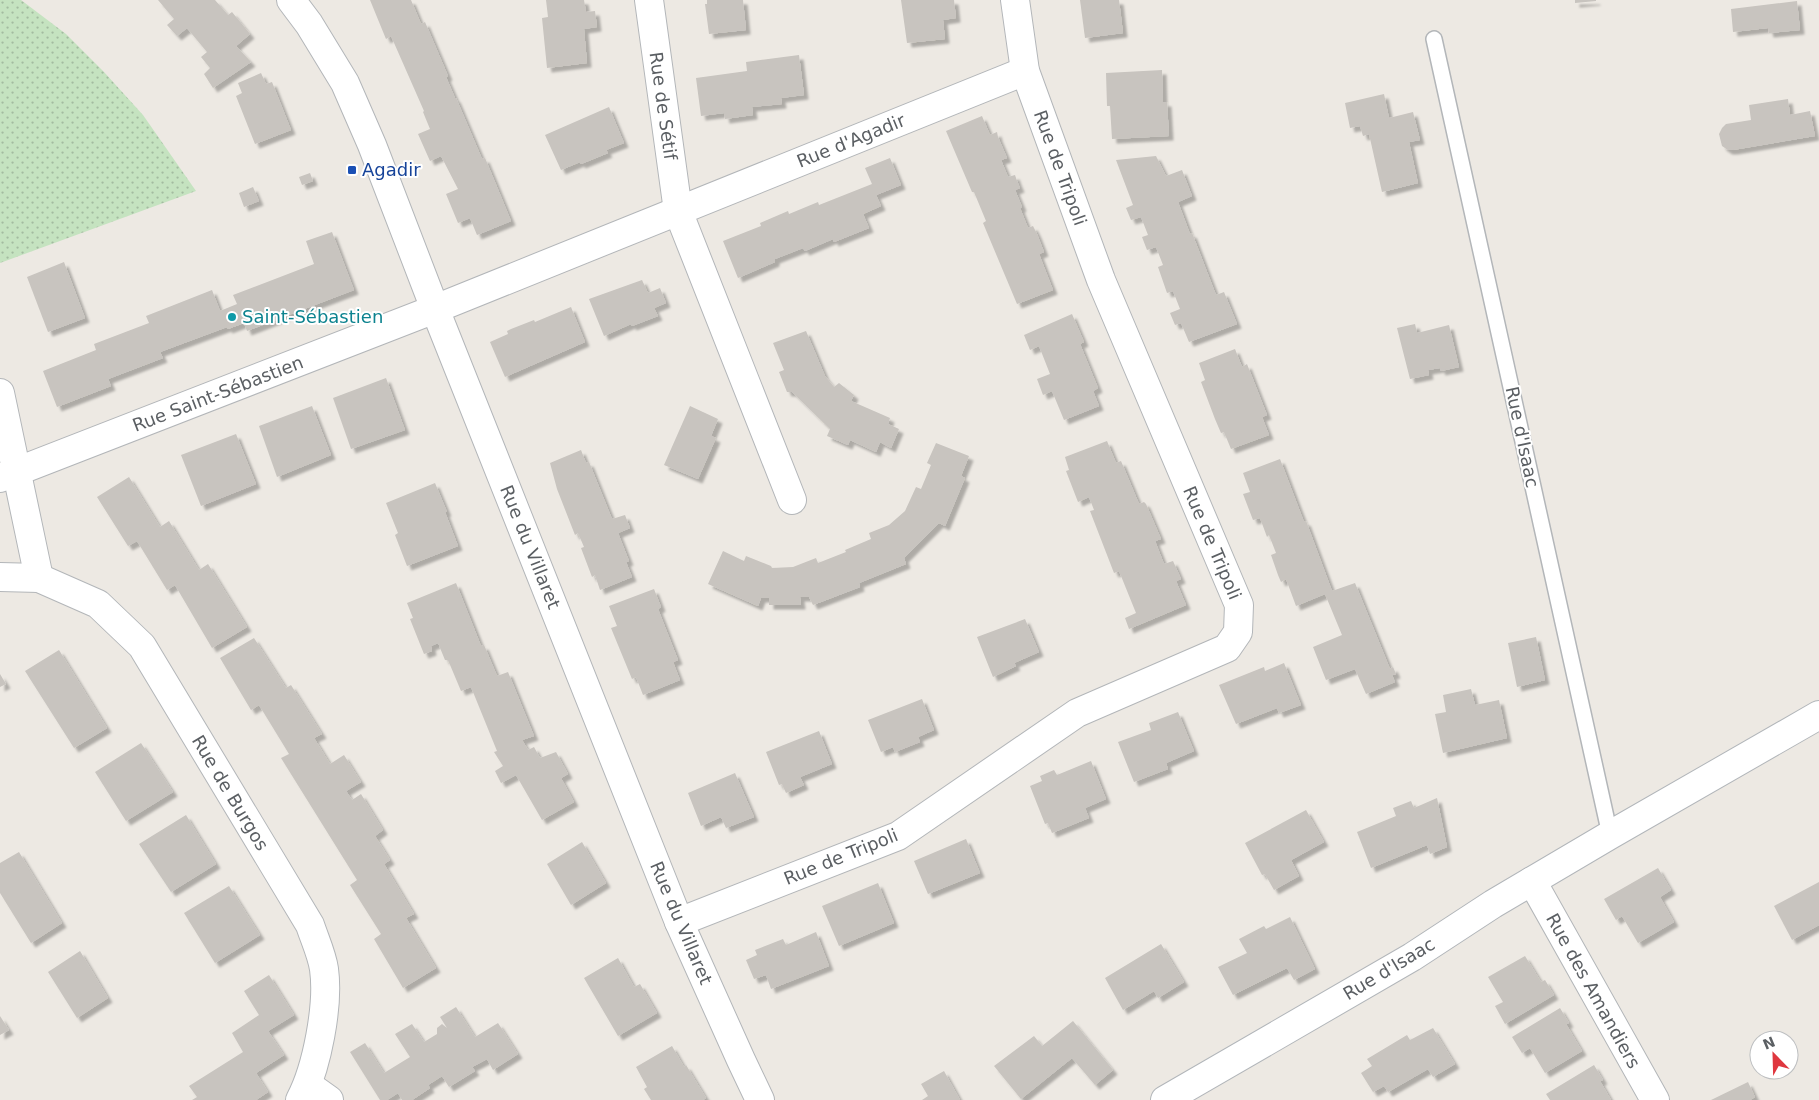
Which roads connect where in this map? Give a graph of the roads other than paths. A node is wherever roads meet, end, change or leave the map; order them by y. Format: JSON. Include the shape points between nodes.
{"nodes":[{"id":1,"x":291,"y":0,"type":"edge"},
{"id":2,"x":649,"y":0,"type":"edge"},
{"id":3,"x":1015,"y":0,"type":"edge"},
{"id":4,"x":1434,"y":39,"type":"dead end"},
{"id":5,"x":1024,"y":72,"type":"junction"},
{"id":6,"x":678,"y":211,"type":"junction"},
{"id":7,"x":435,"y":309,"type":"junction"},
{"id":8,"x":0,"y":393,"type":"edge"},
{"id":9,"x":8,"y":475,"type":"edge"},
{"id":10,"x":792,"y":500,"type":"dead end"},
{"id":11,"x":0,"y":577,"type":"edge"},
{"id":12,"x":39,"y":578,"type":"junction"},
{"id":13,"x":1819,"y":715,"type":"edge"},
{"id":14,"x":1610,"y":835,"type":"junction"},
{"id":15,"x":1532,"y":881,"type":"junction"},
{"id":16,"x":679,"y":922,"type":"junction"},
{"id":17,"x":313,"y":1095,"type":"edge"},
{"id":18,"x":760,"y":1100,"type":"edge"},
{"id":19,"x":1165,"y":1100,"type":"edge"},
{"id":20,"x":1655,"y":1100,"type":"edge"}],
"edges":[{"from":1,"to":7,"type":"street","name":"Rue du Villaret","via":[[345,83]]},
{"from":2,"to":6,"type":"street","name":"Rue de Sétif"},
{"from":3,"to":5,"type":"street","name":"Rue de Tripoli"},
{"from":4,"to":14,"type":"lane","name":"Rue d'Isaac"},
{"from":5,"to":6,"type":"street","name":"Rue d'Agadir"},
{"from":5,"to":16,"type":"street","name":"Rue de Tripoli","via":[[1100,280],[1238,604],[1238,632],[1227,648],[1077,713],[898,836]]},
{"from":6,"to":7,"type":"street","name":"Rue d'Agadir"},
{"from":6,"to":10,"type":"street"},
{"from":7,"to":9,"type":"street","name":"Rue Saint-Sébastien"},
{"from":7,"to":16,"type":"street","name":"Rue du Villaret"},
{"from":8,"to":9,"type":"street"},
{"from":9,"to":12,"type":"street"},
{"from":11,"to":12,"type":"street","name":"Rue de Burgos"},
{"from":12,"to":17,"type":"street","name":"Rue de Burgos","via":[[98,604],[142,646],[310,925],[324,969],[325,1013]]},
{"from":13,"to":14,"type":"street","name":"Rue d'Isaac"},
{"from":14,"to":15,"type":"street","name":"Rue d'Isaac"},
{"from":15,"to":19,"type":"street","name":"Rue d'Isaac","via":[[1412,957]]},
{"from":15,"to":20,"type":"street","name":"Rue des Amandiers"},
{"from":16,"to":18,"type":"street","name":"Rue du Villaret"}]}
